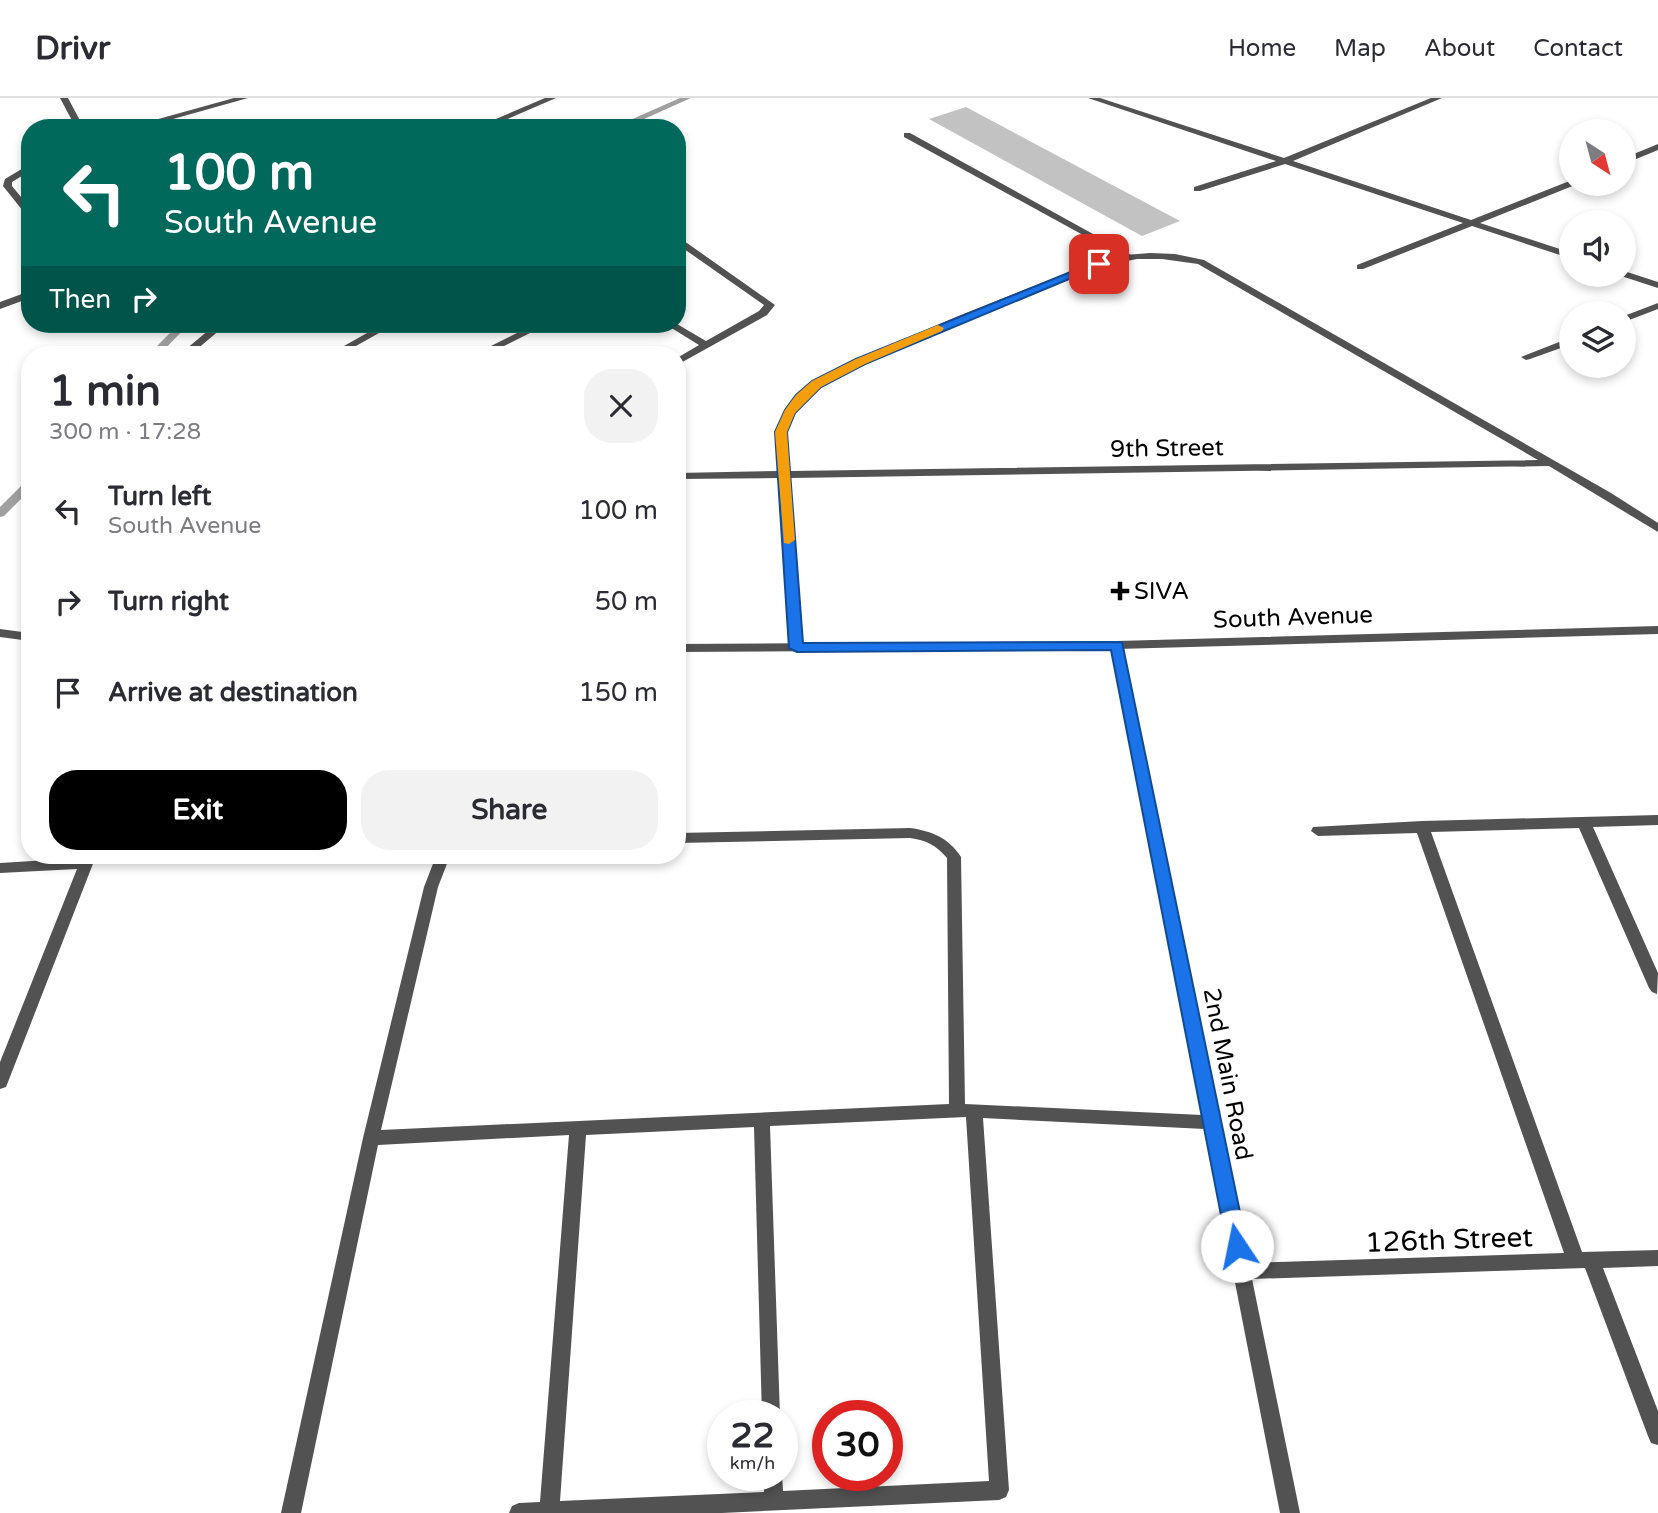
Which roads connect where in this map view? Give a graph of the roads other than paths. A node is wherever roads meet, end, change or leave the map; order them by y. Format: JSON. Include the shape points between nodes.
{"nodes":[{"id":1,"x":64,"y":98,"type":"edge"},
{"id":2,"x":244,"y":98,"type":"edge"},
{"id":3,"x":552,"y":98,"type":"edge"},
{"id":4,"x":1092,"y":98,"type":"edge"},
{"id":5,"x":1438,"y":98,"type":"edge"},
{"id":6,"x":74,"y":119,"type":"edge"},
{"id":7,"x":164,"y":119,"type":"edge"},
{"id":8,"x":501,"y":119,"type":"edge"},
{"id":9,"x":907,"y":135,"type":"dead end"},
{"id":10,"x":1658,"y":147,"type":"edge"},
{"id":11,"x":1636,"y":156,"type":"edge"},
{"id":12,"x":1286,"y":161,"type":"junction"},
{"id":13,"x":21,"y":173,"type":"edge"},
{"id":14,"x":1559,"y":188,"type":"edge"},
{"id":15,"x":1197,"y":189,"type":"dead end"},
{"id":16,"x":21,"y":203,"type":"edge"},
{"id":17,"x":1473,"y":223,"type":"junction"},
{"id":18,"x":686,"y":245,"type":"edge"},
{"id":19,"x":1559,"y":252,"type":"edge"},
{"id":20,"x":1128,"y":256,"type":"junction"},
{"id":21,"x":1360,"y":267,"type":"dead end"},
{"id":22,"x":1636,"y":278,"type":"edge"},
{"id":23,"x":1658,"y":285,"type":"edge"},
{"id":24,"x":21,"y":298,"type":"edge"},
{"id":25,"x":0,"y":306,"type":"edge"},
{"id":26,"x":1658,"y":306,"type":"edge"},
{"id":27,"x":1636,"y":314,"type":"edge"},
{"id":28,"x":211,"y":333,"type":"edge"},
{"id":29,"x":373,"y":333,"type":"edge"},
{"id":30,"x":523,"y":333,"type":"edge"},
{"id":31,"x":685,"y":333,"type":"edge"},
{"id":32,"x":705,"y":345,"type":"junction"},
{"id":33,"x":1559,"y":345,"type":"edge"},
{"id":34,"x":195,"y":346,"type":"edge"},
{"id":35,"x":350,"y":346,"type":"edge"},
{"id":36,"x":497,"y":346,"type":"edge"},
{"id":37,"x":686,"y":357,"type":"edge"},
{"id":38,"x":1526,"y":357,"type":"dead end"},
{"id":39,"x":1550,"y":463,"type":"junction"},
{"id":40,"x":784,"y":475,"type":"junction"},
{"id":41,"x":686,"y":476,"type":"edge"},
{"id":42,"x":1658,"y":528,"type":"edge"},
{"id":43,"x":1658,"y":630,"type":"edge"},
{"id":44,"x":0,"y":634,"type":"edge"},
{"id":45,"x":21,"y":636,"type":"edge"},
{"id":46,"x":1117,"y":645,"type":"junction"},
{"id":47,"x":686,"y":648,"type":"edge"},
{"id":48,"x":797,"y":648,"type":"junction"},
{"id":49,"x":1658,"y":820,"type":"edge"},
{"id":50,"x":1584,"y":822,"type":"junction"},
{"id":51,"x":1422,"y":826,"type":"junction"},
{"id":52,"x":1318,"y":831,"type":"dead end"},
{"id":53,"x":686,"y":838,"type":"edge"},
{"id":54,"x":39,"y":864,"type":"edge"},
{"id":55,"x":86,"y":864,"type":"edge"},
{"id":56,"x":440,"y":864,"type":"edge"},
{"id":57,"x":0,"y":868,"type":"edge"},
{"id":58,"x":1657,"y":988,"type":"edge"},
{"id":59,"x":0,"y":1082,"type":"edge"},
{"id":60,"x":965,"y":1111,"type":"junction"},
{"id":61,"x":762,"y":1120,"type":"junction"},
{"id":62,"x":1213,"y":1122,"type":"junction"},
{"id":63,"x":578,"y":1128,"type":"junction"},
{"id":64,"x":371,"y":1138,"type":"junction"},
{"id":65,"x":1658,"y":1258,"type":"edge"},
{"id":66,"x":1584,"y":1261,"type":"junction"},
{"id":67,"x":1242,"y":1271,"type":"junction"},
{"id":68,"x":771,"y":1400,"type":"edge"},
{"id":69,"x":1658,"y":1436,"type":"edge"},
{"id":70,"x":774,"y":1491,"type":"edge"},
{"id":71,"x":774,"y":1501,"type":"junction"},
{"id":72,"x":548,"y":1511,"type":"edge"},
{"id":73,"x":291,"y":1513,"type":"edge"},
{"id":74,"x":519,"y":1513,"type":"edge"},
{"id":75,"x":1290,"y":1513,"type":"edge"}],
"edges":[{"from":1,"to":6,"type":"street"},
{"from":2,"to":7,"type":"street"},
{"from":3,"to":8,"type":"street"},
{"from":4,"to":12,"type":"street"},
{"from":5,"to":12,"type":"street"},
{"from":9,"to":20,"type":"street"},
{"from":10,"to":11,"type":"street"},
{"from":12,"to":15,"type":"street"},
{"from":12,"to":17,"type":"street"},
{"from":13,"to":16,"type":"street","via":[[8,181]]},
{"from":14,"to":17,"type":"street"},
{"from":17,"to":19,"type":"street"},
{"from":17,"to":21,"type":"street"},
{"from":18,"to":32,"type":"street","via":[[769,305],[763,313]]},
{"from":20,"to":39,"type":"street","via":[[1201,262]]},
{"from":20,"to":40,"type":"street","via":[[915,337],[817,384],[800,398],[781,432]]},
{"from":22,"to":23,"type":"street"},
{"from":24,"to":25,"type":"street"},
{"from":26,"to":27,"type":"street"},
{"from":28,"to":34,"type":"street"},
{"from":29,"to":35,"type":"street"},
{"from":30,"to":36,"type":"street"},
{"from":31,"to":32,"type":"street"},
{"from":32,"to":37,"type":"street"},
{"from":33,"to":38,"type":"street"},
{"from":39,"to":40,"type":"street","name":"9th Street"},
{"from":39,"to":42,"type":"street"},
{"from":40,"to":41,"type":"street","name":"9th Street"},
{"from":40,"to":48,"type":"street"},
{"from":43,"to":46,"type":"street","name":"South Avenue"},
{"from":44,"to":45,"type":"street"},
{"from":46,"to":48,"type":"street","name":"South Avenue"},
{"from":46,"to":62,"type":"street","name":"2nd Main Road"},
{"from":47,"to":48,"type":"street","name":"South Avenue"},
{"from":49,"to":50,"type":"street"},
{"from":50,"to":51,"type":"street"},
{"from":50,"to":58,"type":"street"},
{"from":51,"to":52,"type":"street"},
{"from":51,"to":66,"type":"street"},
{"from":53,"to":60,"type":"street","via":[[910,833],[945,844],[954,857]]},
{"from":54,"to":57,"type":"street"},
{"from":55,"to":59,"type":"street"},
{"from":56,"to":64,"type":"street"},
{"from":60,"to":61,"type":"street"},
{"from":60,"to":62,"type":"street"},
{"from":60,"to":71,"type":"street","via":[[999,1490]]},
{"from":61,"to":63,"type":"street"},
{"from":61,"to":68,"type":"street"},
{"from":62,"to":67,"type":"street","name":"2nd Main Road"},
{"from":63,"to":64,"type":"street"},
{"from":63,"to":72,"type":"street"},
{"from":64,"to":73,"type":"street"},
{"from":65,"to":66,"type":"street","name":"126th Street"},
{"from":66,"to":67,"type":"street","name":"126th Street"},
{"from":66,"to":69,"type":"street"},
{"from":67,"to":75,"type":"street","name":"2nd Main Road"},
{"from":70,"to":71,"type":"street"},
{"from":71,"to":72,"type":"street"},
{"from":72,"to":74,"type":"street"}]}
